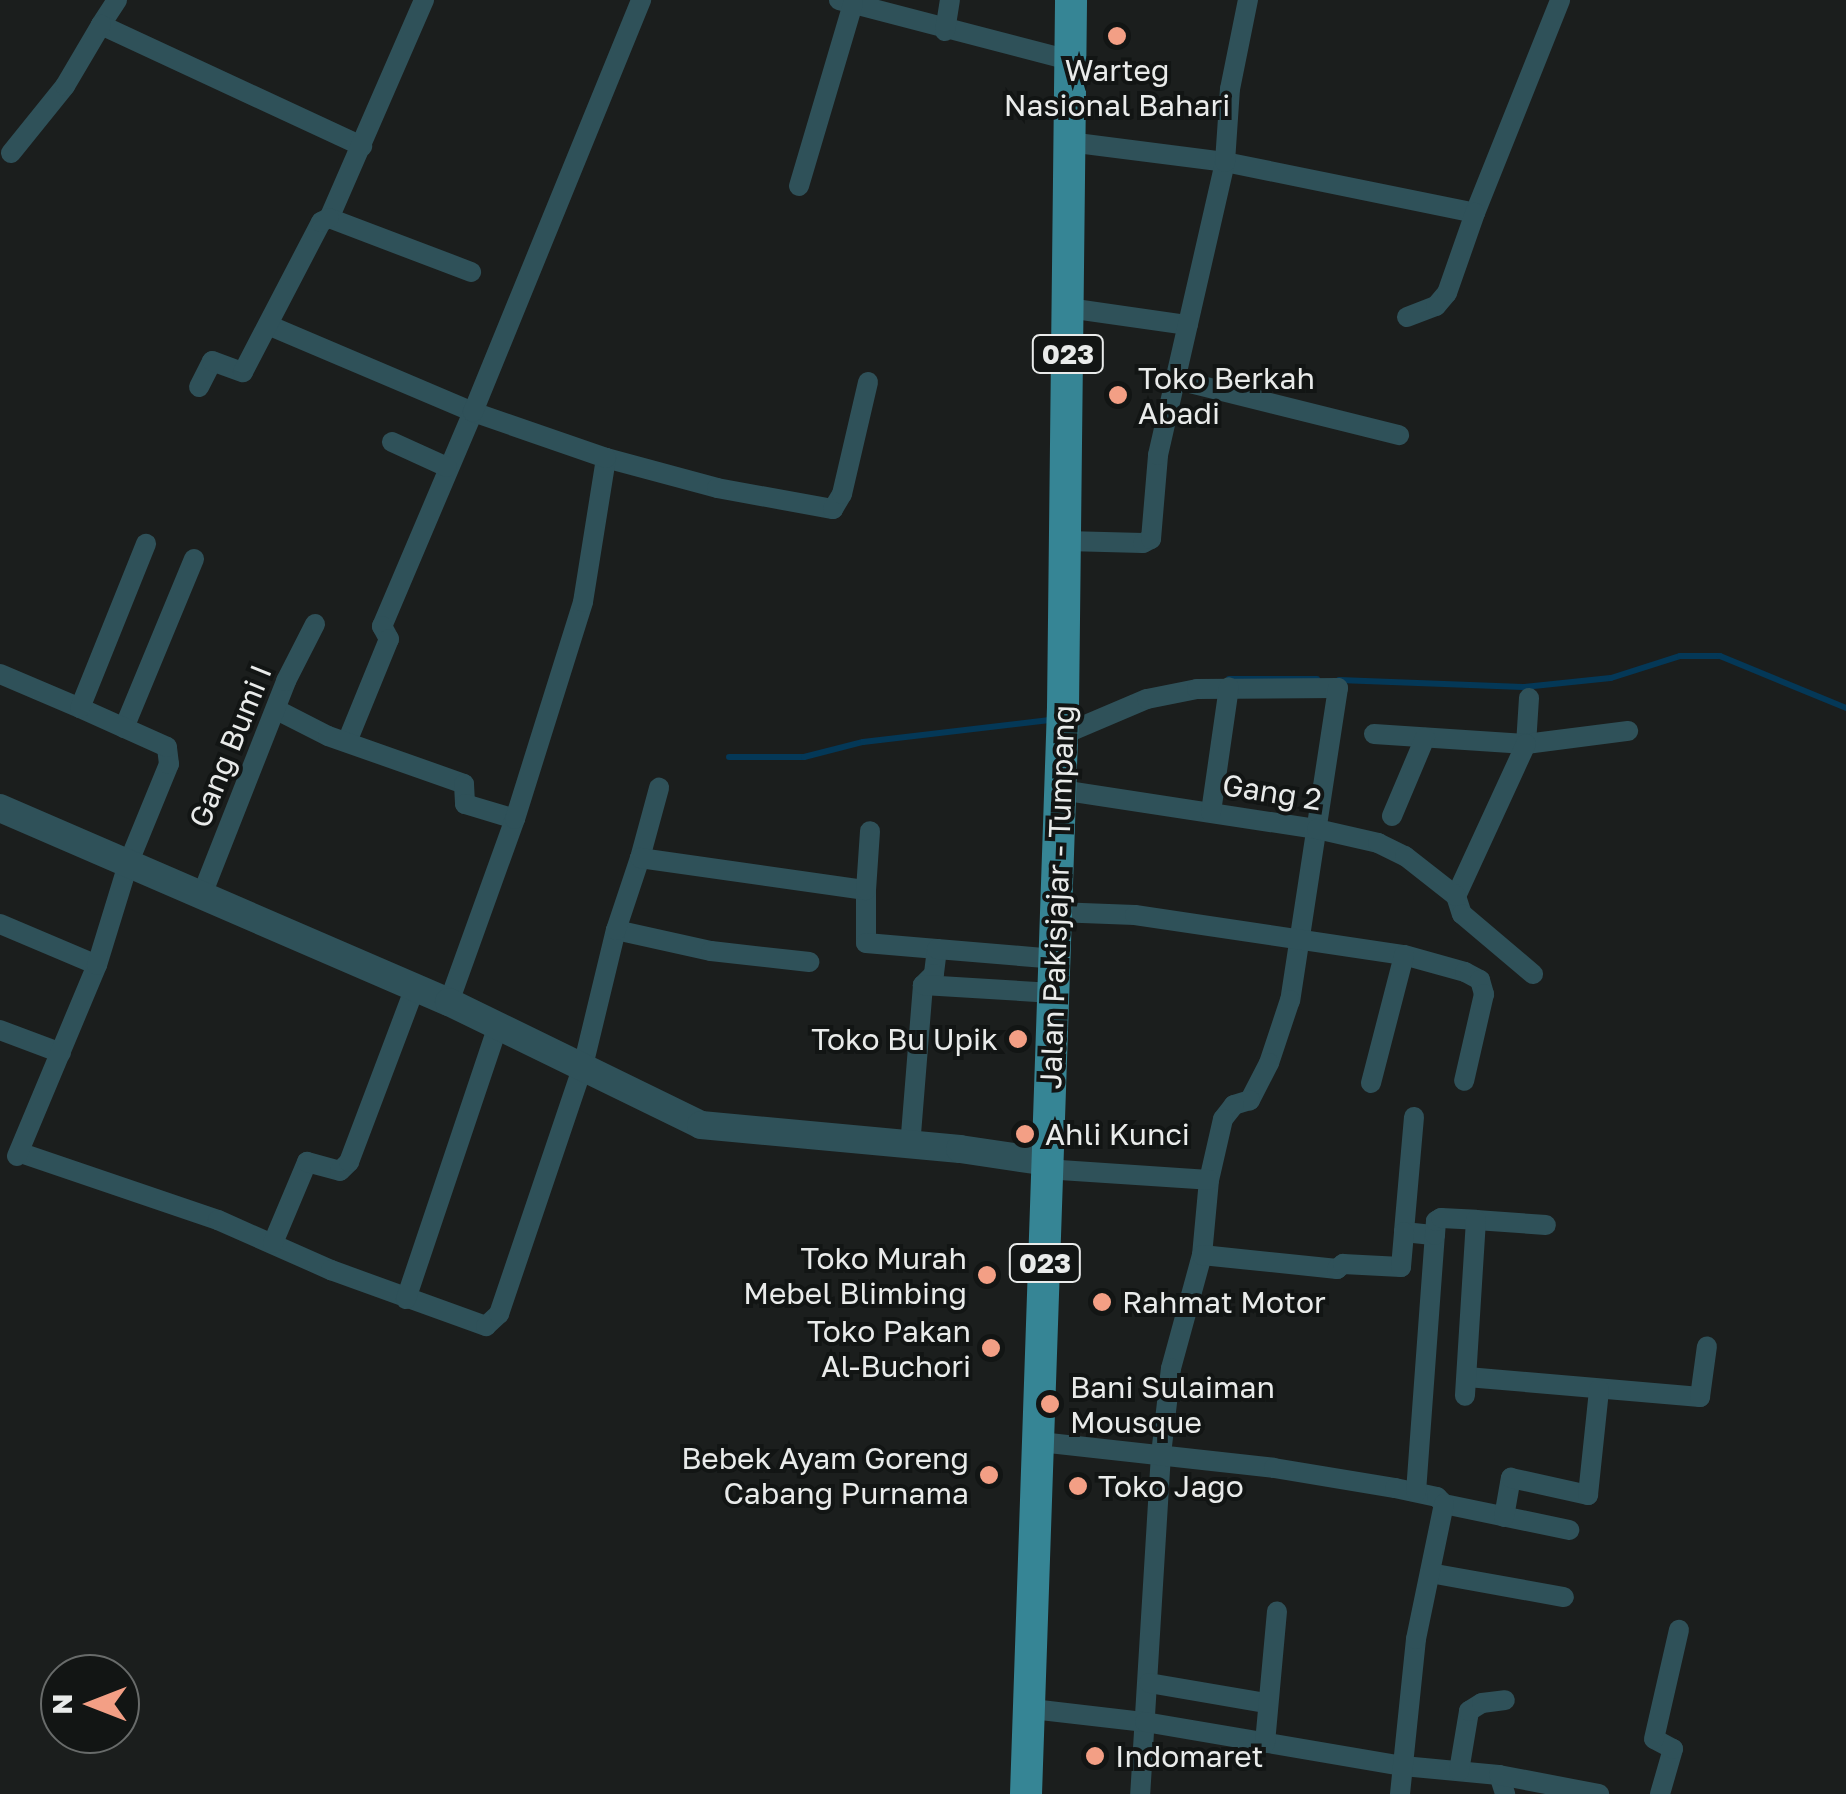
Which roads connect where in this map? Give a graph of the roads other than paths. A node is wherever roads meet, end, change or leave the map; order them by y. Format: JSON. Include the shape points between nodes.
{"nodes":[{"id":1,"x":117,"y":0,"type":"edge"},
{"id":2,"x":424,"y":0,"type":"edge"},
{"id":3,"x":641,"y":0,"type":"edge"},
{"id":4,"x":950,"y":0,"type":"edge"},
{"id":5,"x":1071,"y":0,"type":"edge"},
{"id":6,"x":1248,"y":0,"type":"edge"},
{"id":7,"x":1560,"y":0,"type":"edge"},
{"id":8,"x":846,"y":2,"type":"edge"},
{"id":9,"x":102,"y":25,"type":"junction"},
{"id":10,"x":945,"y":31,"type":"junction"},
{"id":11,"x":1070,"y":60,"type":"junction"},
{"id":12,"x":1070,"y":142,"type":"junction"},
{"id":13,"x":362,"y":146,"type":"junction"},
{"id":14,"x":11,"y":152,"type":"dead end"},
{"id":15,"x":1225,"y":162,"type":"junction"},
{"id":16,"x":800,"y":186,"type":"dead end"},
{"id":17,"x":1476,"y":213,"type":"junction"},
{"id":18,"x":329,"y":218,"type":"junction"},
{"id":19,"x":471,"y":272,"type":"dead end"},
{"id":20,"x":1068,"y":308,"type":"junction"},
{"id":21,"x":1407,"y":317,"type":"dead end"},
{"id":22,"x":268,"y":325,"type":"junction"},
{"id":23,"x":1188,"y":325,"type":"junction"},
{"id":24,"x":1174,"y":380,"type":"junction"},
{"id":25,"x":868,"y":382,"type":"dead end"},
{"id":26,"x":199,"y":387,"type":"dead end"},
{"id":27,"x":473,"y":412,"type":"junction"},
{"id":28,"x":1399,"y":435,"type":"dead end"},
{"id":29,"x":392,"y":442,"type":"dead end"},
{"id":30,"x":606,"y":458,"type":"junction"},
{"id":31,"x":447,"y":466,"type":"junction"},
{"id":32,"x":1066,"y":541,"type":"junction"},
{"id":33,"x":146,"y":544,"type":"dead end"},
{"id":34,"x":194,"y":559,"type":"dead end"},
{"id":35,"x":314,"y":624,"type":"dead end"},
{"id":36,"x":0,"y":674,"type":"edge"},
{"id":37,"x":1229,"y":687,"type":"junction"},
{"id":38,"x":1529,"y":698,"type":"dead end"},
{"id":39,"x":80,"y":708,"type":"junction"},
{"id":40,"x":277,"y":710,"type":"junction"},
{"id":41,"x":1063,"y":725,"type":"junction"},
{"id":42,"x":124,"y":728,"type":"junction"},
{"id":43,"x":1628,"y":730,"type":"dead end"},
{"id":44,"x":1374,"y":734,"type":"dead end"},
{"id":45,"x":1425,"y":738,"type":"junction"},
{"id":46,"x":346,"y":742,"type":"junction"},
{"id":47,"x":1526,"y":744,"type":"junction"},
{"id":48,"x":659,"y":788,"type":"dead end"},
{"id":49,"x":1061,"y":790,"type":"junction"},
{"id":50,"x":0,"y":808,"type":"edge"},
{"id":51,"x":1210,"y":812,"type":"junction"},
{"id":52,"x":1392,"y":816,"type":"dead end"},
{"id":53,"x":515,"y":820,"type":"junction"},
{"id":54,"x":1317,"y":828,"type":"junction"},
{"id":55,"x":870,"y":831,"type":"dead end"},
{"id":56,"x":640,"y":858,"type":"junction"},
{"id":57,"x":128,"y":864,"type":"junction"},
{"id":58,"x":866,"y":890,"type":"junction"},
{"id":59,"x":203,"y":892,"type":"junction"},
{"id":60,"x":1456,"y":896,"type":"junction"},
{"id":61,"x":1056,"y":912,"type":"junction"},
{"id":62,"x":0,"y":924,"type":"edge"},
{"id":63,"x":616,"y":930,"type":"junction"},
{"id":64,"x":1301,"y":940,"type":"junction"},
{"id":65,"x":937,"y":948,"type":"junction"},
{"id":66,"x":1404,"y":955,"type":"junction"},
{"id":67,"x":1054,"y":959,"type":"junction"},
{"id":68,"x":809,"y":962,"type":"dead end"},
{"id":69,"x":97,"y":965,"type":"junction"},
{"id":70,"x":1532,"y":974,"type":"dead end"},
{"id":71,"x":923,"y":985,"type":"junction"},
{"id":72,"x":415,"y":987,"type":"junction"},
{"id":73,"x":1053,"y":993,"type":"junction"},
{"id":74,"x":448,"y":1002,"type":"junction"},
{"id":75,"x":498,"y":1026,"type":"junction"},
{"id":76,"x":0,"y":1030,"type":"edge"},
{"id":77,"x":61,"y":1053,"type":"junction"},
{"id":78,"x":583,"y":1066,"type":"junction"},
{"id":79,"x":1464,"y":1082,"type":"dead end"},
{"id":80,"x":1371,"y":1083,"type":"dead end"},
{"id":81,"x":1414,"y":1117,"type":"dead end"},
{"id":82,"x":910,"y":1145,"type":"junction"},
{"id":83,"x":1048,"y":1162,"type":"junction"},
{"id":84,"x":1209,"y":1180,"type":"junction"},
{"id":85,"x":1476,"y":1220,"type":"junction"},
{"id":86,"x":1546,"y":1225,"type":"dead end"},
{"id":87,"x":1404,"y":1232,"type":"junction"},
{"id":88,"x":1435,"y":1235,"type":"junction"},
{"id":89,"x":273,"y":1243,"type":"junction"},
{"id":90,"x":1202,"y":1255,"type":"junction"},
{"id":91,"x":406,"y":1299,"type":"junction"},
{"id":92,"x":1707,"y":1346,"type":"dead end"},
{"id":93,"x":1598,"y":1390,"type":"junction"},
{"id":94,"x":1040,"y":1442,"type":"junction"},
{"id":95,"x":1161,"y":1454,"type":"junction"},
{"id":96,"x":1416,"y":1492,"type":"junction"},
{"id":97,"x":1444,"y":1504,"type":"junction"},
{"id":98,"x":1504,"y":1517,"type":"junction"},
{"id":99,"x":1569,"y":1530,"type":"dead end"},
{"id":100,"x":1430,"y":1573,"type":"junction"},
{"id":101,"x":1564,"y":1597,"type":"dead end"},
{"id":102,"x":1277,"y":1612,"type":"dead end"},
{"id":103,"x":1680,"y":1630,"type":"dead end"},
{"id":104,"x":1149,"y":1683,"type":"junction"},
{"id":105,"x":1506,"y":1700,"type":"dead end"},
{"id":106,"x":1266,"y":1703,"type":"junction"},
{"id":107,"x":1032,"y":1708,"type":"junction"},
{"id":108,"x":1145,"y":1722,"type":"junction"},
{"id":109,"x":1265,"y":1743,"type":"junction"},
{"id":110,"x":1403,"y":1766,"type":"junction"},
{"id":111,"x":1459,"y":1771,"type":"junction"},
{"id":112,"x":1502,"y":1785,"type":"edge"},
{"id":113,"x":1026,"y":1794,"type":"edge"},
{"id":114,"x":1140,"y":1794,"type":"edge"},
{"id":115,"x":1400,"y":1794,"type":"edge"},
{"id":116,"x":1599,"y":1794,"type":"edge"},
{"id":117,"x":1660,"y":1794,"type":"edge"}],
"edges":[{"from":1,"to":9,"type":"street"},
{"from":2,"to":13,"type":"street"},
{"from":3,"to":27,"type":"street"},
{"from":4,"to":10,"type":"street"},
{"from":5,"to":11,"type":"main road","name":"Jalan Pakisjajar - Tumpang","number":"023"},
{"from":6,"to":15,"type":"street","via":[[1230,88]]},
{"from":7,"to":17,"type":"street"},
{"from":8,"to":10,"type":"street"},
{"from":8,"to":16,"type":"street"},
{"from":9,"to":13,"type":"street"},
{"from":9,"to":14,"type":"street","via":[[65,86]]},
{"from":10,"to":11,"type":"street"},
{"from":11,"to":12,"type":"main road","name":"Jalan Pakisjajar - Tumpang","number":"023"},
{"from":12,"to":15,"type":"street"},
{"from":12,"to":20,"type":"main road","name":"Jalan Pakisjajar - Tumpang","number":"023"},
{"from":13,"to":18,"type":"street"},
{"from":15,"to":17,"type":"street"},
{"from":15,"to":23,"type":"street"},
{"from":17,"to":21,"type":"street","via":[[1447,293],[1436,306]]},
{"from":18,"to":19,"type":"street"},
{"from":18,"to":22,"type":"street"},
{"from":20,"to":23,"type":"street"},
{"from":20,"to":32,"type":"main road","name":"Jalan Pakisjajar - Tumpang","number":"023"},
{"from":22,"to":26,"type":"street","via":[[243,372],[212,361]]},
{"from":22,"to":27,"type":"street"},
{"from":23,"to":24,"type":"street"},
{"from":24,"to":28,"type":"street"},
{"from":24,"to":32,"type":"street","via":[[1158,455],[1151,539]]},
{"from":25,"to":30,"type":"street","via":[[833,509]]},
{"from":27,"to":30,"type":"street"},
{"from":27,"to":31,"type":"street"},
{"from":29,"to":31,"type":"street"},
{"from":30,"to":53,"type":"street","via":[[588,581]]},
{"from":31,"to":46,"type":"street","via":[[382,626],[389,639]]},
{"from":32,"to":41,"type":"main road","name":"Jalan Pakisjajar - Tumpang","number":"023"},
{"from":33,"to":39,"type":"street"},
{"from":34,"to":42,"type":"street"},
{"from":35,"to":40,"type":"street","name":"Gang Bumi I"},
{"from":36,"to":39,"type":"street"},
{"from":37,"to":41,"type":"street","via":[[1147,699]]},
{"from":37,"to":51,"type":"street"},
{"from":37,"to":54,"type":"street","via":[[1338,688]]},
{"from":38,"to":47,"type":"street"},
{"from":39,"to":42,"type":"street"},
{"from":40,"to":46,"type":"street"},
{"from":40,"to":59,"type":"street","name":"Gang Bumi I"},
{"from":41,"to":49,"type":"main road","name":"Jalan Pakisjajar - Tumpang","number":"023"},
{"from":42,"to":57,"type":"street","via":[[170,752]]},
{"from":43,"to":47,"type":"street"},
{"from":44,"to":45,"type":"street"},
{"from":45,"to":47,"type":"street"},
{"from":45,"to":52,"type":"street"},
{"from":46,"to":53,"type":"street","via":[[464,784],[464,804]]},
{"from":47,"to":60,"type":"street"},
{"from":48,"to":56,"type":"street"},
{"from":49,"to":51,"type":"street","name":"Gang 2"},
{"from":49,"to":61,"type":"main road","name":"Jalan Pakisjajar - Tumpang","number":"023"},
{"from":50,"to":57,"type":"street"},
{"from":51,"to":54,"type":"street","name":"Gang 2"},
{"from":53,"to":74,"type":"street"},
{"from":54,"to":60,"type":"street","name":"Gang 2","via":[[1393,848]]},
{"from":54,"to":64,"type":"street"},
{"from":55,"to":58,"type":"street"},
{"from":56,"to":58,"type":"street"},
{"from":56,"to":63,"type":"street"},
{"from":57,"to":59,"type":"street"},
{"from":57,"to":69,"type":"street"},
{"from":58,"to":65,"type":"street","via":[[866,943]]},
{"from":59,"to":72,"type":"street"},
{"from":60,"to":70,"type":"street","name":"Gang 2","via":[[1462,914]]},
{"from":61,"to":64,"type":"street","via":[[1135,915]]},
{"from":61,"to":67,"type":"main road","name":"Jalan Pakisjajar - Tumpang","number":"023"},
{"from":62,"to":69,"type":"street"},
{"from":63,"to":68,"type":"street","via":[[711,951]]},
{"from":63,"to":78,"type":"street"},
{"from":64,"to":66,"type":"street"},
{"from":64,"to":84,"type":"street","via":[[1270,1063],[1250,1100],[1223,1119]]},
{"from":65,"to":67,"type":"street"},
{"from":65,"to":71,"type":"street","via":[[934,974]]},
{"from":66,"to":79,"type":"street","via":[[1480,980],[1484,994]]},
{"from":66,"to":80,"type":"street"},
{"from":67,"to":73,"type":"main road","name":"Jalan Pakisjajar - Tumpang","number":"023"},
{"from":69,"to":77,"type":"street"},
{"from":71,"to":73,"type":"street"},
{"from":71,"to":82,"type":"street"},
{"from":72,"to":74,"type":"street"},
{"from":72,"to":89,"type":"street","via":[[349,1162],[340,1171],[308,1162]]},
{"from":73,"to":83,"type":"main road","name":"Jalan Pakisjajar - Tumpang","number":"023"},
{"from":74,"to":75,"type":"street"},
{"from":75,"to":78,"type":"street"},
{"from":75,"to":91,"type":"street"},
{"from":76,"to":77,"type":"street"},
{"from":77,"to":89,"type":"street","via":[[19,1155]]},
{"from":78,"to":82,"type":"street","via":[[701,1125]]},
{"from":78,"to":91,"type":"street","via":[[494,1322],[473,1324]]},
{"from":81,"to":87,"type":"street"},
{"from":82,"to":83,"type":"street"},
{"from":83,"to":84,"type":"street","via":[[1060,1170]]},
{"from":83,"to":94,"type":"main road","name":"Jalan Pakisjajar - Tumpang","number":"023"},
{"from":84,"to":90,"type":"street"},
{"from":85,"to":86,"type":"street"},
{"from":85,"to":88,"type":"street","via":[[1438,1220]]},
{"from":85,"to":93,"type":"street","via":[[1466,1386]]},
{"from":87,"to":88,"type":"street"},
{"from":87,"to":90,"type":"street","via":[[1401,1267],[1337,1269]]},
{"from":88,"to":96,"type":"street"},
{"from":89,"to":91,"type":"street"},
{"from":90,"to":95,"type":"street","via":[[1172,1368]]},
{"from":92,"to":93,"type":"street","via":[[1700,1397]]},
{"from":93,"to":98,"type":"street","via":[[1588,1495],[1510,1478]]},
{"from":94,"to":95,"type":"street"},
{"from":94,"to":107,"type":"main road","name":"Jalan Pakisjajar - Tumpang","number":"023"},
{"from":95,"to":96,"type":"street"},
{"from":95,"to":104,"type":"street"},
{"from":96,"to":97,"type":"street"},
{"from":97,"to":98,"type":"street"},
{"from":97,"to":100,"type":"street"},
{"from":98,"to":99,"type":"street"},
{"from":100,"to":101,"type":"street"},
{"from":100,"to":110,"type":"street"},
{"from":102,"to":106,"type":"street"},
{"from":103,"to":117,"type":"street","via":[[1654,1740],[1673,1749]]},
{"from":104,"to":106,"type":"street"},
{"from":104,"to":108,"type":"street"},
{"from":105,"to":111,"type":"street","via":[[1469,1711]]},
{"from":106,"to":109,"type":"street"},
{"from":107,"to":108,"type":"street"},
{"from":107,"to":113,"type":"main road","name":"Jalan Pakisjajar - Tumpang","number":"023"},
{"from":108,"to":109,"type":"street"},
{"from":108,"to":114,"type":"street"},
{"from":109,"to":110,"type":"street"},
{"from":110,"to":111,"type":"street"},
{"from":110,"to":115,"type":"street"},
{"from":111,"to":112,"type":"street"},
{"from":112,"to":116,"type":"street"}]}
